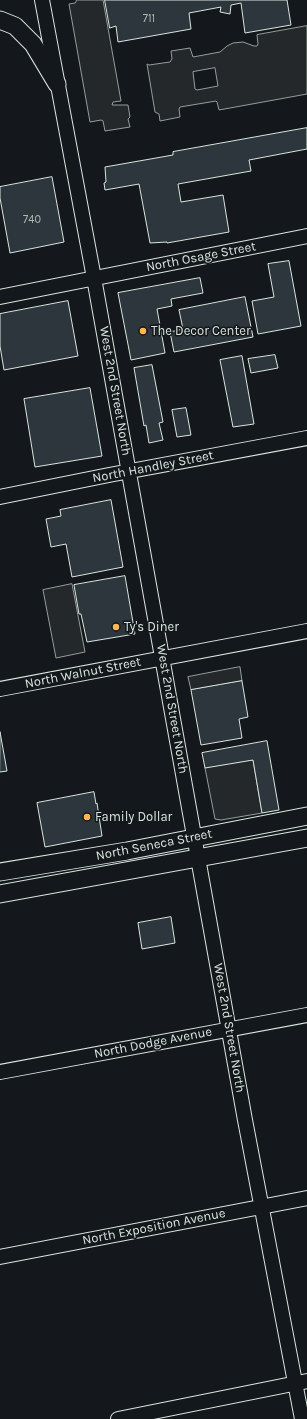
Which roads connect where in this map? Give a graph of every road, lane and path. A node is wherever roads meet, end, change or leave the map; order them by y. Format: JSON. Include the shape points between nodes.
{"nodes":[{"id":1,"x":42,"y":0,"type":"edge"},
{"id":2,"x":0,"y":20,"type":"edge"},
{"id":3,"x":58,"y":84,"type":"junction"},
{"id":4,"x":307,"y":236,"type":"edge"},
{"id":5,"x":94,"y":278,"type":"junction"},
{"id":6,"x":0,"y":297,"type":"edge"},
{"id":7,"x":307,"y":438,"type":"edge"},
{"id":8,"x":130,"y":471,"type":"junction"},
{"id":9,"x":0,"y":497,"type":"edge"},
{"id":10,"x":307,"y":631,"type":"edge"},
{"id":11,"x":163,"y":658,"type":"junction"},
{"id":12,"x":0,"y":689,"type":"edge"},
{"id":13,"x":307,"y":816,"type":"edge"},
{"id":14,"x":195,"y":838,"type":"junction"},
{"id":15,"x":307,"y":838,"type":"edge"},
{"id":16,"x":198,"y":857,"type":"junction"},
{"id":17,"x":0,"y":872,"type":"edge"},
{"id":18,"x":0,"y":894,"type":"edge"},
{"id":19,"x":307,"y":1015,"type":"edge"},
{"id":20,"x":229,"y":1029,"type":"junction"},
{"id":21,"x":0,"y":1072,"type":"edge"},
{"id":22,"x":307,"y":1198,"type":"edge"},
{"id":23,"x":262,"y":1207,"type":"junction"},
{"id":24,"x":0,"y":1257,"type":"edge"},
{"id":25,"x":301,"y":1382,"type":"edge"},
{"id":26,"x":118,"y":1419,"type":"edge"},
{"id":27,"x":302,"y":1419,"type":"edge"}],
"edges":[{"from":1,"to":3,"type":"street","name":"West 2nd Street North"},
{"from":2,"to":3,"type":"main road","via":[[15,26],[33,44]]},
{"from":3,"to":5,"type":"street","name":"West 2nd Street North"},
{"from":4,"to":5,"type":"street","name":"North Osage Street"},
{"from":5,"to":6,"type":"street","name":"North Osage Street"},
{"from":5,"to":8,"type":"street","name":"West 2nd Street North"},
{"from":7,"to":8,"type":"street","name":"North Handley Street"},
{"from":8,"to":9,"type":"street","name":"North Handley Street"},
{"from":8,"to":11,"type":"street","name":"West 2nd Street North"},
{"from":10,"to":11,"type":"street","name":"North Walnut Street"},
{"from":11,"to":12,"type":"street","name":"North Walnut Street"},
{"from":11,"to":14,"type":"street","name":"West 2nd Street North"},
{"from":13,"to":14,"type":"main road","name":"North Seneca Street"},
{"from":14,"to":16,"type":"street","name":"West 2nd Street North"},
{"from":14,"to":17,"type":"main road","name":"North Seneca Street"},
{"from":15,"to":16,"type":"main road","name":"North Seneca Street"},
{"from":16,"to":18,"type":"main road","name":"North Seneca Street"},
{"from":16,"to":20,"type":"street","name":"West 2nd Street North"},
{"from":19,"to":20,"type":"street","name":"North Dodge Avenue"},
{"from":20,"to":21,"type":"street","name":"North Dodge Avenue"},
{"from":20,"to":23,"type":"street","name":"West 2nd Street North"},
{"from":22,"to":23,"type":"street","name":"North Exposition Avenue"},
{"from":23,"to":24,"type":"street","name":"North Exposition Avenue"},
{"from":23,"to":25,"type":"street","name":"West 2nd Street North"},
{"from":25,"to":26,"type":"street"},
{"from":25,"to":27,"type":"street","name":"West 2nd Street North"}]}
